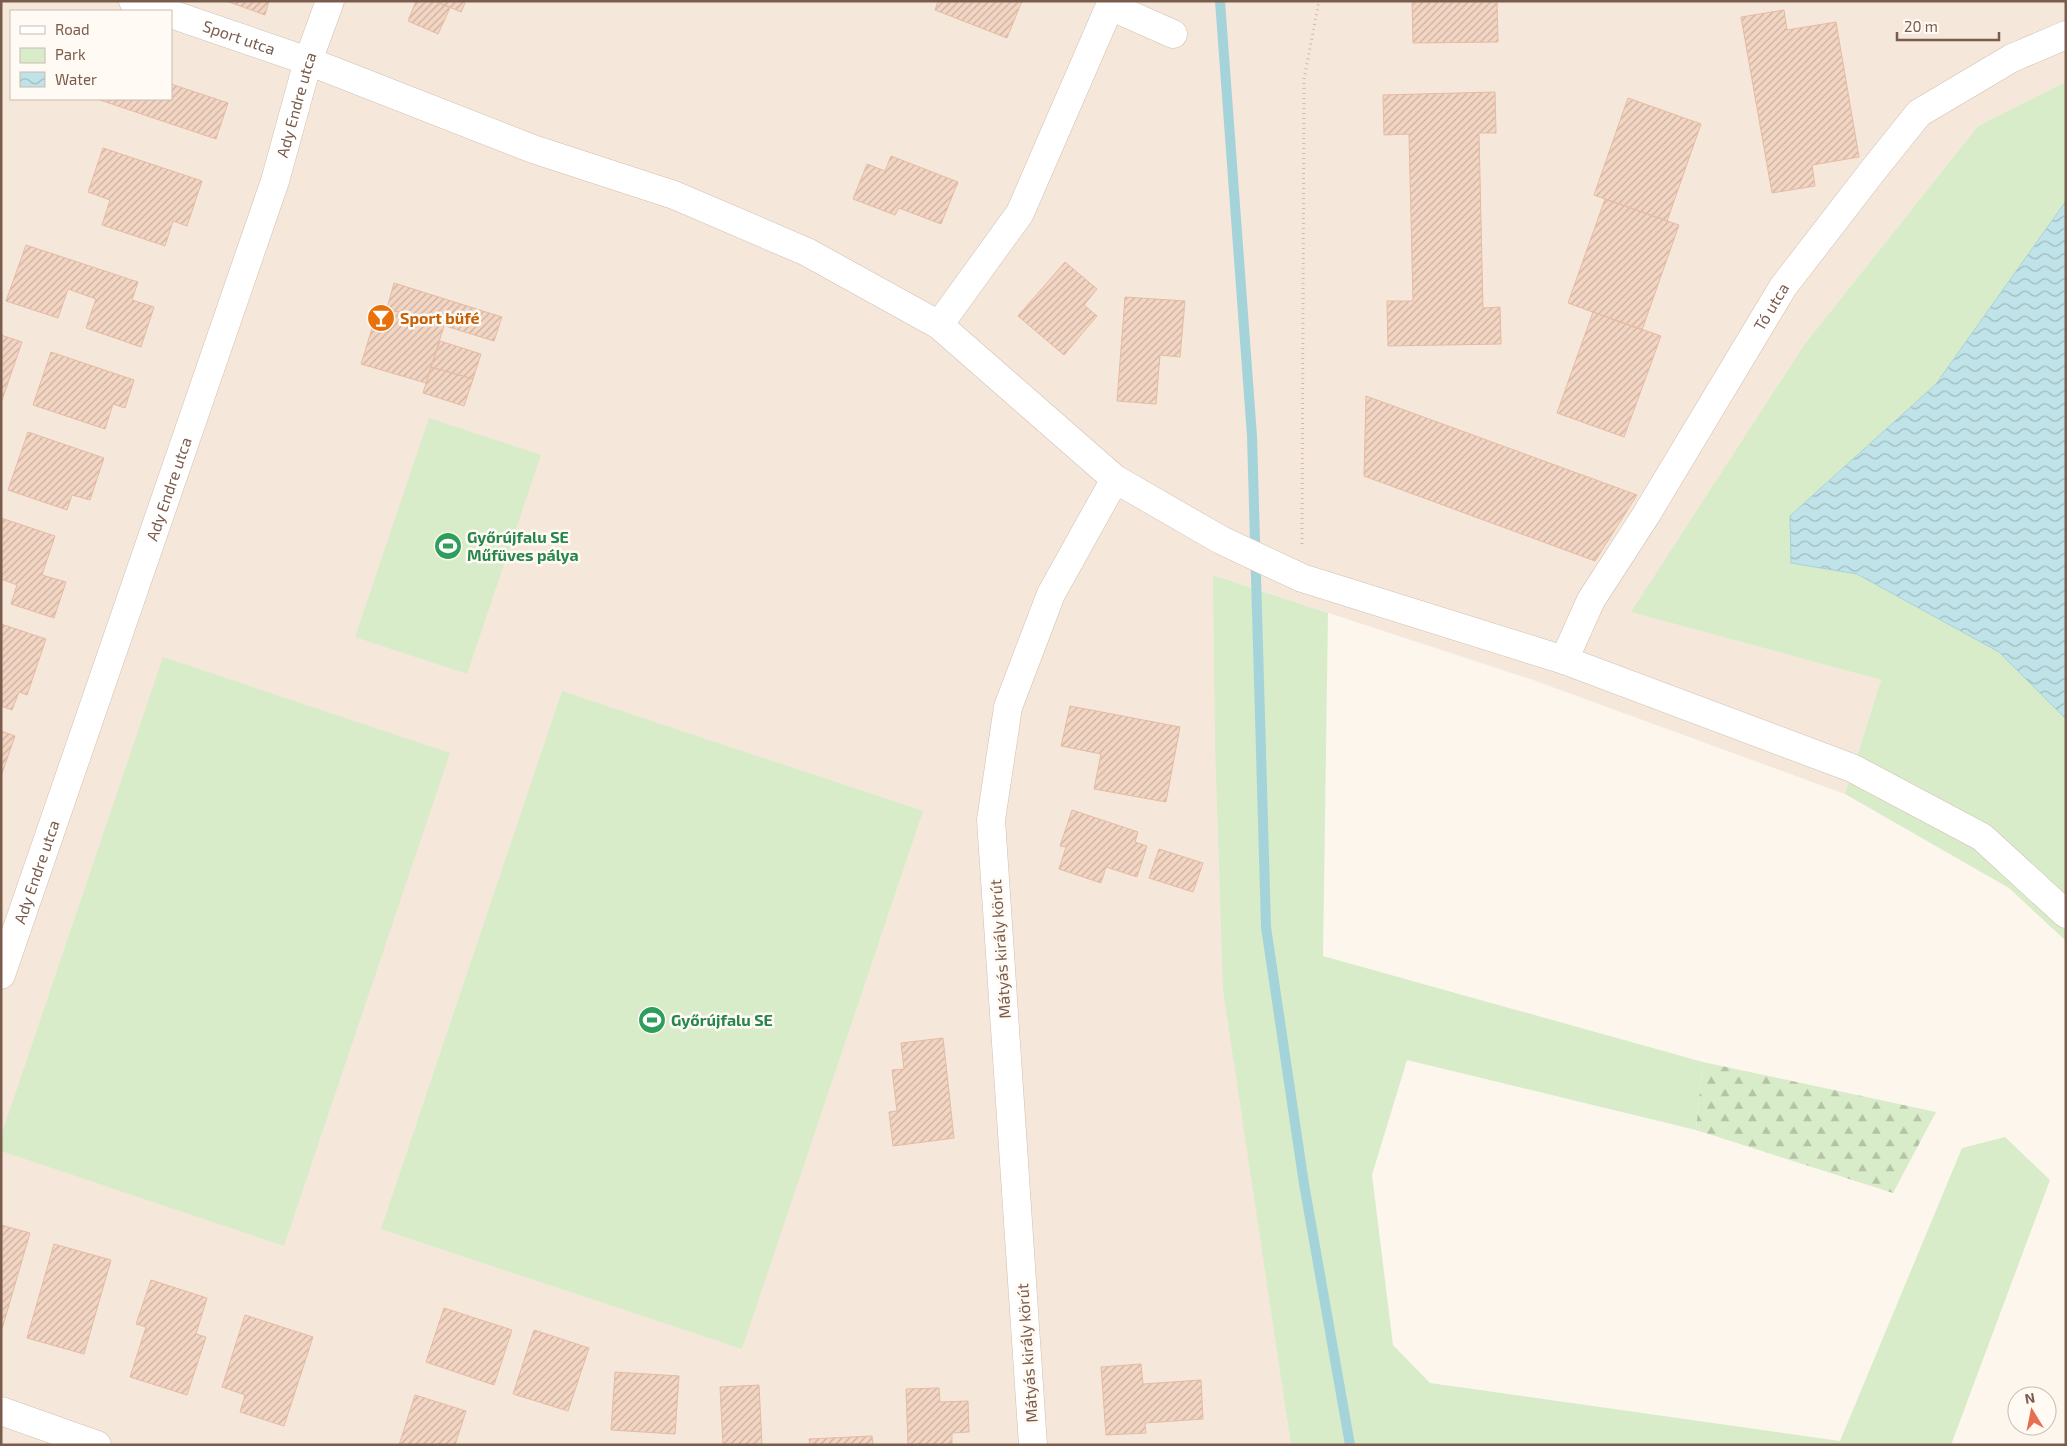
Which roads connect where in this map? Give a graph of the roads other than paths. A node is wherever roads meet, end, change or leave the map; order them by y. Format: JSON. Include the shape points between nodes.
{"nodes":[{"id":1,"x":134,"y":1,"type":"edge"},
{"id":2,"x":330,"y":1,"type":"edge"},
{"id":3,"x":1111,"y":3,"type":"edge"},
{"id":4,"x":159,"y":10,"type":"edge"},
{"id":5,"x":172,"y":14,"type":"edge"},
{"id":6,"x":1173,"y":34,"type":"dead end"},
{"id":7,"x":2066,"y":35,"type":"edge"},
{"id":8,"x":308,"y":62,"type":"junction"},
{"id":9,"x":939,"y":325,"type":"junction"},
{"id":10,"x":1115,"y":479,"type":"junction"},
{"id":11,"x":1564,"y":660,"type":"junction"},
{"id":12,"x":2066,"y":914,"type":"edge"},
{"id":13,"x":1,"y":975,"type":"edge"},
{"id":14,"x":1,"y":1412,"type":"edge"},
{"id":15,"x":97,"y":1445,"type":"edge"},
{"id":16,"x":1033,"y":1445,"type":"edge"}],
"edges":[{"from":1,"to":4,"type":"street"},
{"from":2,"to":8,"type":"street","name":"Ady Endre utca"},
{"from":3,"to":6,"type":"street"},
{"from":3,"to":9,"type":"street","via":[[1020,213]]},
{"from":5,"to":8,"type":"street","name":"Sport utca"},
{"from":7,"to":11,"type":"street","name":"Tó utca","via":[[2012,58],[1919,114],[1871,172],[1783,287],[1592,600]]},
{"from":8,"to":9,"type":"street","name":"Sport utca","via":[[533,148],[674,194],[807,252]]},
{"from":8,"to":13,"type":"street","name":"Ady Endre utca","via":[[275,181]]},
{"from":9,"to":10,"type":"street","name":"Sport utca"},
{"from":10,"to":11,"type":"street","name":"Sport utca","via":[[1221,540],[1302,578]]},
{"from":10,"to":16,"type":"street","name":"Mátyás király körút","via":[[1052,594],[1008,707],[991,820]]},
{"from":11,"to":12,"type":"street","name":"Sport utca","via":[[1852,768],[1982,837]]},
{"from":14,"to":15,"type":"street"}]}
